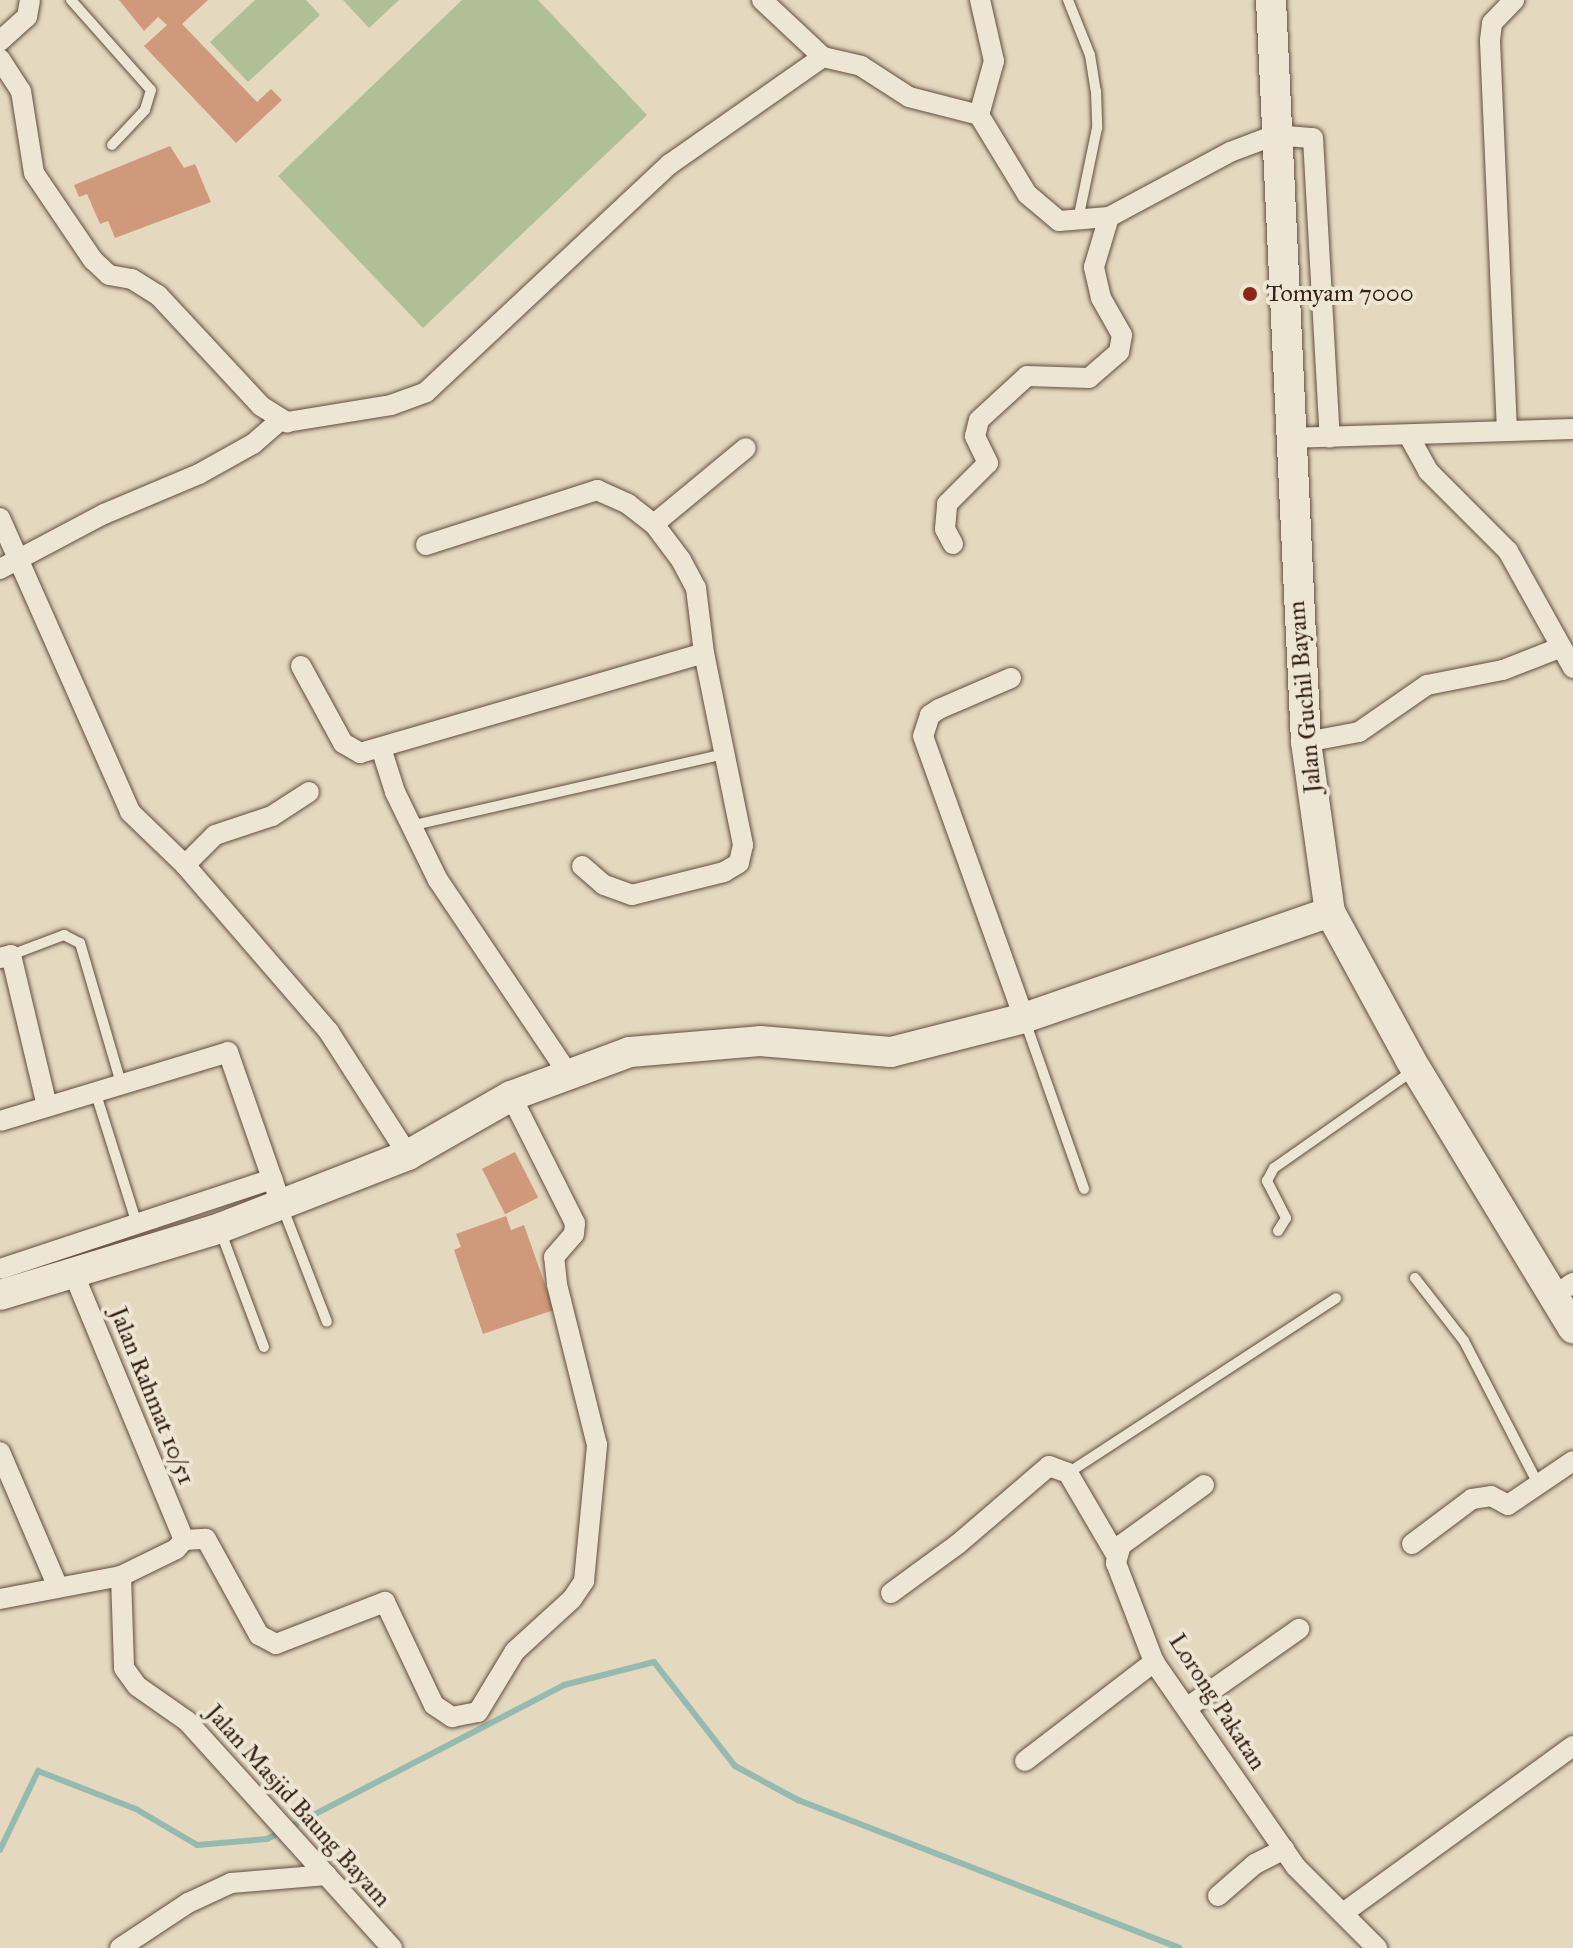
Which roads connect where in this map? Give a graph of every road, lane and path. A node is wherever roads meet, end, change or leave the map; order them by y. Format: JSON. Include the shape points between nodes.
{"nodes":[{"id":1,"x":30,"y":0,"type":"edge"},
{"id":2,"x":71,"y":0,"type":"edge"},
{"id":3,"x":762,"y":0,"type":"edge"},
{"id":4,"x":980,"y":0,"type":"edge"},
{"id":5,"x":1068,"y":0,"type":"edge"},
{"id":6,"x":1271,"y":0,"type":"edge"},
{"id":7,"x":1514,"y":0,"type":"edge"},
{"id":8,"x":0,"y":41,"type":"edge"},
{"id":9,"x":823,"y":57,"type":"junction"},
{"id":10,"x":0,"y":59,"type":"edge"},
{"id":11,"x":979,"y":115,"type":"junction"},
{"id":12,"x":1275,"y":135,"type":"junction"},
{"id":13,"x":112,"y":145,"type":"dead end"},
{"id":14,"x":1109,"y":217,"type":"junction"},
{"id":15,"x":1077,"y":222,"type":"junction"},
{"id":16,"x":279,"y":421,"type":"junction"},
{"id":17,"x":1573,"y":429,"type":"edge"},
{"id":18,"x":1507,"y":431,"type":"junction"},
{"id":19,"x":1288,"y":438,"type":"junction"},
{"id":20,"x":1330,"y":438,"type":"junction"},
{"id":21,"x":1410,"y":438,"type":"junction"},
{"id":22,"x":746,"y":448,"type":"dead end"},
{"id":23,"x":0,"y":518,"type":"edge"},
{"id":24,"x":654,"y":524,"type":"junction"},
{"id":25,"x":953,"y":544,"type":"dead end"},
{"id":26,"x":426,"y":545,"type":"dead end"},
{"id":27,"x":8,"y":565,"type":"edge"},
{"id":28,"x":1559,"y":648,"type":"junction"},
{"id":29,"x":704,"y":653,"type":"junction"},
{"id":30,"x":301,"y":666,"type":"dead end"},
{"id":31,"x":1573,"y":668,"type":"edge"},
{"id":32,"x":1011,"y":678,"type":"dead end"},
{"id":33,"x":1306,"y":742,"type":"junction"},
{"id":34,"x":381,"y":748,"type":"junction"},
{"id":35,"x":728,"y":753,"type":"junction"},
{"id":36,"x":309,"y":792,"type":"dead end"},
{"id":37,"x":410,"y":826,"type":"junction"},
{"id":38,"x":185,"y":865,"type":"junction"},
{"id":39,"x":582,"y":866,"type":"dead end"},
{"id":40,"x":1330,"y":912,"type":"junction"},
{"id":41,"x":6,"y":956,"type":"edge"},
{"id":42,"x":1024,"y":1018,"type":"junction"},
{"id":43,"x":1416,"y":1069,"type":"junction"},
{"id":44,"x":567,"y":1072,"type":"junction"},
{"id":45,"x":121,"y":1083,"type":"junction"},
{"id":46,"x":95,"y":1091,"type":"junction"},
{"id":47,"x":511,"y":1096,"type":"junction"},
{"id":48,"x":47,"y":1106,"type":"junction"},
{"id":49,"x":0,"y":1121,"type":"edge"},
{"id":50,"x":408,"y":1155,"type":"junction"},
{"id":51,"x":1084,"y":1189,"type":"dead end"},
{"id":52,"x":277,"y":1191,"type":"junction"},
{"id":53,"x":137,"y":1224,"type":"junction"},
{"id":54,"x":220,"y":1228,"type":"junction"},
{"id":55,"x":1278,"y":1231,"type":"dead end"},
{"id":56,"x":0,"y":1269,"type":"edge"},
{"id":57,"x":73,"y":1272,"type":"junction"},
{"id":58,"x":1415,"y":1278,"type":"dead end"},
{"id":59,"x":1564,"y":1289,"type":"edge"},
{"id":60,"x":0,"y":1295,"type":"edge"},
{"id":61,"x":1336,"y":1298,"type":"dead end"},
{"id":62,"x":327,"y":1322,"type":"dead end"},
{"id":63,"x":1573,"y":1328,"type":"edge"},
{"id":64,"x":264,"y":1347,"type":"dead end"},
{"id":65,"x":0,"y":1452,"type":"edge"},
{"id":66,"x":1573,"y":1461,"type":"edge"},
{"id":67,"x":1068,"y":1473,"type":"junction"},
{"id":68,"x":1537,"y":1482,"type":"junction"},
{"id":69,"x":1204,"y":1485,"type":"dead end"},
{"id":70,"x":184,"y":1540,"type":"junction"},
{"id":71,"x":1412,"y":1544,"type":"dead end"},
{"id":72,"x":1115,"y":1553,"type":"junction"},
{"id":73,"x":121,"y":1576,"type":"junction"},
{"id":74,"x":58,"y":1587,"type":"junction"},
{"id":75,"x":891,"y":1593,"type":"dead end"},
{"id":76,"x":0,"y":1599,"type":"edge"},
{"id":77,"x":1299,"y":1629,"type":"dead end"},
{"id":78,"x":1154,"y":1662,"type":"junction"},
{"id":79,"x":1188,"y":1707,"type":"junction"},
{"id":80,"x":1573,"y":1746,"type":"edge"},
{"id":81,"x":1025,"y":1761,"type":"dead end"},
{"id":82,"x":1284,"y":1849,"type":"junction"},
{"id":83,"x":327,"y":1875,"type":"junction"},
{"id":84,"x":1218,"y":1896,"type":"dead end"},
{"id":85,"x":1346,"y":1911,"type":"junction"},
{"id":86,"x":120,"y":1948,"type":"edge"},
{"id":87,"x":392,"y":1948,"type":"edge"},
{"id":88,"x":1377,"y":1948,"type":"edge"}],
"edges":[{"from":1,"to":8,"type":"street","via":[[27,17]]},
{"from":2,"to":13,"type":"lane","via":[[151,90],[145,110]]},
{"from":3,"to":9,"type":"street"},
{"from":4,"to":11,"type":"street","via":[[994,61]]},
{"from":5,"to":15,"type":"lane","via":[[1090,55],[1096,91],[1097,128]]},
{"from":6,"to":12,"type":"street","name":"Jalan Guchil Bayam"},
{"from":7,"to":18,"type":"street","via":[[1492,23],[1490,40]]},
{"from":9,"to":11,"type":"street","via":[[861,66],[909,97]]},
{"from":9,"to":16,"type":"street","via":[[670,164],[426,392],[391,405]]},
{"from":10,"to":16,"type":"street","via":[[21,91],[34,173],[93,260],[109,275],[144,284],[158,295]]},
{"from":11,"to":15,"type":"street","via":[[1027,194],[1059,221]]},
{"from":12,"to":14,"type":"street","via":[[1230,152]]},
{"from":12,"to":19,"type":"street","name":"Jalan Guchil Bayam"},
{"from":12,"to":20,"type":"street","via":[[1313,138]]},
{"from":14,"to":15,"type":"street"},
{"from":14,"to":25,"type":"street","via":[[1094,267],[1101,298],[1122,335],[1119,352],[1089,378],[1027,376],[979,420],[975,436],[988,463],[947,504],[945,529]]},
{"from":16,"to":27,"type":"street","via":[[253,444],[199,474],[104,514]]},
{"from":17,"to":18,"type":"street"},
{"from":18,"to":21,"type":"street"},
{"from":19,"to":20,"type":"street"},
{"from":19,"to":33,"type":"street","name":"Jalan Guchil Bayam"},
{"from":20,"to":21,"type":"street"},
{"from":21,"to":28,"type":"street","via":[[1428,471],[1508,551]]},
{"from":22,"to":24,"type":"street"},
{"from":23,"to":27,"type":"street"},
{"from":24,"to":26,"type":"street","via":[[597,490]]},
{"from":24,"to":29,"type":"street","via":[[696,588]]},
{"from":27,"to":38,"type":"street","via":[[130,812]]},
{"from":28,"to":31,"type":"street"},
{"from":28,"to":33,"type":"street","via":[[1503,670],[1427,685],[1359,732]]},
{"from":29,"to":34,"type":"street"},
{"from":29,"to":35,"type":"street"},
{"from":30,"to":34,"type":"street","via":[[351,752]]},
{"from":32,"to":42,"type":"street","via":[[939,709],[930,715],[923,736]]},
{"from":33,"to":40,"type":"street","name":"Jalan Guchil Bayam"},
{"from":34,"to":37,"type":"street"},
{"from":35,"to":37,"type":"lane"},
{"from":35,"to":39,"type":"street","via":[[743,845],[739,863],[724,872],[632,895],[604,885]]},
{"from":36,"to":38,"type":"street","via":[[272,816],[215,835]]},
{"from":37,"to":44,"type":"street","via":[[438,880]]},
{"from":38,"to":50,"type":"street","via":[[329,1032]]},
{"from":40,"to":42,"type":"street"},
{"from":40,"to":43,"type":"street","name":"Jalan Guchil Bayam"},
{"from":41,"to":45,"type":"lane","via":[[74,936]]},
{"from":41,"to":48,"type":"street"},
{"from":42,"to":44,"type":"street","via":[[891,1052],[760,1041],[697,1044],[630,1052]]},
{"from":42,"to":51,"type":"lane"},
{"from":43,"to":55,"type":"lane","via":[[1274,1168],[1267,1181],[1286,1218]]},
{"from":43,"to":59,"type":"street","name":"Jalan Guchil Bayam"},
{"from":44,"to":47,"type":"street"},
{"from":45,"to":46,"type":"street"},
{"from":45,"to":52,"type":"street","via":[[228,1052]]},
{"from":46,"to":48,"type":"street"},
{"from":46,"to":53,"type":"lane"},
{"from":47,"to":50,"type":"street"},
{"from":47,"to":70,"type":"street","via":[[575,1223],[574,1234],[554,1257],[597,1445],[584,1581],[572,1599],[515,1651],[478,1712],[452,1717],[434,1705],[385,1602],[276,1644],[259,1635],[206,1539]]},
{"from":48,"to":49,"type":"street"},
{"from":50,"to":52,"type":"street"},
{"from":52,"to":53,"type":"street"},
{"from":52,"to":54,"type":"street"},
{"from":52,"to":62,"type":"lane"},
{"from":53,"to":56,"type":"street"},
{"from":54,"to":57,"type":"street"},
{"from":54,"to":64,"type":"lane"},
{"from":57,"to":60,"type":"street"},
{"from":57,"to":70,"type":"street","name":"Jalan Rahmat 10/51"},
{"from":58,"to":68,"type":"lane","via":[[1464,1341]]},
{"from":59,"to":63,"type":"street","name":"Jalan Guchil Bayam"},
{"from":61,"to":67,"type":"lane"},
{"from":65,"to":74,"type":"street"},
{"from":66,"to":68,"type":"street"},
{"from":67,"to":72,"type":"street","name":"Lorong Pakatan"},
{"from":67,"to":75,"type":"street","via":[[1049,1466]]},
{"from":68,"to":71,"type":"street","via":[[1508,1505],[1491,1496],[1472,1499]]},
{"from":69,"to":72,"type":"street"},
{"from":70,"to":73,"type":"street"},
{"from":72,"to":78,"type":"street","name":"Lorong Pakatan"},
{"from":73,"to":74,"type":"street"},
{"from":73,"to":83,"type":"street","name":"Jalan Masjid Baung Bayam","via":[[124,1668],[137,1686],[187,1721]]},
{"from":74,"to":76,"type":"street"},
{"from":77,"to":79,"type":"street"},
{"from":78,"to":79,"type":"street","name":"Lorong Pakatan"},
{"from":78,"to":81,"type":"street"},
{"from":79,"to":82,"type":"street","name":"Lorong Pakatan"},
{"from":80,"to":85,"type":"street"},
{"from":82,"to":84,"type":"street","via":[[1255,1864]]},
{"from":82,"to":85,"type":"street","name":"Lorong Pakatan","via":[[1296,1867]]},
{"from":83,"to":86,"type":"street","via":[[231,1883],[188,1903]]},
{"from":83,"to":87,"type":"street","name":"Jalan Masjid Baung Bayam"},
{"from":85,"to":88,"type":"street","name":"Lorong Pakatan"}]}
